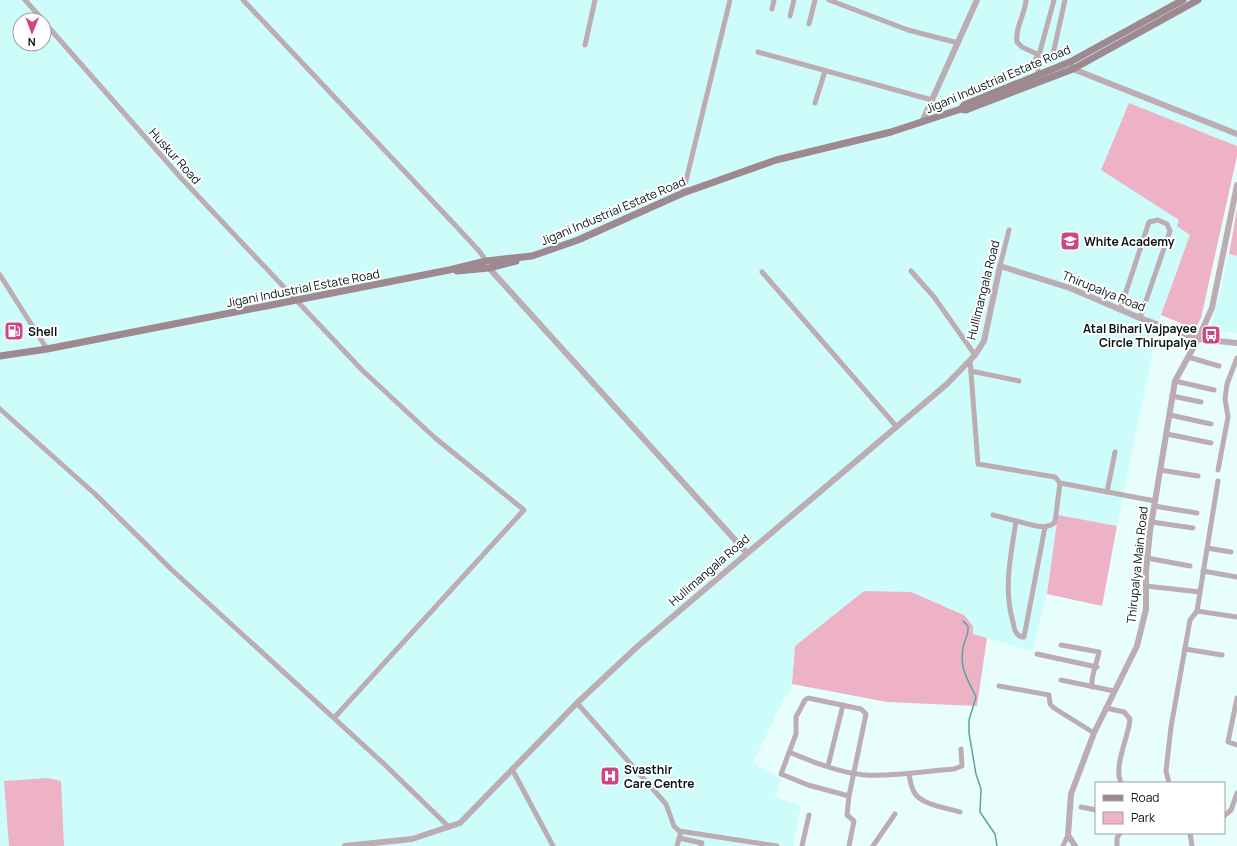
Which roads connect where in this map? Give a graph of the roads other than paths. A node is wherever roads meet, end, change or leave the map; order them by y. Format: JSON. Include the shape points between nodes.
{"nodes":[{"id":1,"x":25,"y":0,"type":"edge"},
{"id":2,"x":243,"y":0,"type":"edge"},
{"id":3,"x":595,"y":0,"type":"edge"},
{"id":4,"x":730,"y":0,"type":"edge"},
{"id":5,"x":774,"y":0,"type":"edge"},
{"id":6,"x":794,"y":0,"type":"edge"},
{"id":7,"x":815,"y":0,"type":"edge"},
{"id":8,"x":829,"y":0,"type":"edge"},
{"id":9,"x":975,"y":0,"type":"edge"},
{"id":10,"x":1026,"y":0,"type":"edge"},
{"id":11,"x":1054,"y":0,"type":"edge"},
{"id":12,"x":1065,"y":0,"type":"edge"},
{"id":13,"x":1183,"y":0,"type":"edge"},
{"id":14,"x":1198,"y":0,"type":"edge"},
{"id":15,"x":772,"y":9,"type":"dead end"},
{"id":16,"x":35,"y":12,"type":"edge"},
{"id":17,"x":790,"y":16,"type":"dead end"},
{"id":18,"x":809,"y":24,"type":"dead end"},
{"id":19,"x":52,"y":31,"type":"edge"},
{"id":20,"x":958,"y":44,"type":"junction"},
{"id":21,"x":585,"y":45,"type":"dead end"},
{"id":22,"x":758,"y":52,"type":"dead end"},
{"id":23,"x":1039,"y":55,"type":"junction"},
{"id":24,"x":1072,"y":65,"type":"junction"},
{"id":25,"x":825,"y":71,"type":"junction"},
{"id":26,"x":1040,"y":74,"type":"junction"},
{"id":27,"x":932,"y":100,"type":"junction"},
{"id":28,"x":814,"y":103,"type":"dead end"},
{"id":29,"x":961,"y":109,"type":"junction"},
{"id":30,"x":922,"y":122,"type":"junction"},
{"id":31,"x":1237,"y":134,"type":"edge"},
{"id":32,"x":1237,"y":185,"type":"edge"},
{"id":33,"x":683,"y":192,"type":"junction"},
{"id":34,"x":1009,"y":230,"type":"dead end"},
{"id":35,"x":487,"y":264,"type":"junction"},
{"id":36,"x":1000,"y":266,"type":"junction"},
{"id":37,"x":911,"y":271,"type":"dead end"},
{"id":38,"x":762,"y":272,"type":"dead end"},
{"id":39,"x":0,"y":275,"type":"edge"},
{"id":40,"x":295,"y":301,"type":"junction"},
{"id":41,"x":1120,"y":310,"type":"junction"},
{"id":42,"x":1140,"y":318,"type":"junction"},
{"id":43,"x":1198,"y":339,"type":"junction"},
{"id":44,"x":1237,"y":343,"type":"edge"},
{"id":45,"x":47,"y":349,"type":"junction"},
{"id":46,"x":975,"y":355,"type":"junction"},
{"id":47,"x":0,"y":356,"type":"edge"},
{"id":48,"x":1188,"y":357,"type":"junction"},
{"id":49,"x":1237,"y":358,"type":"edge"},
{"id":50,"x":970,"y":360,"type":"junction"},
{"id":51,"x":1219,"y":366,"type":"dead end"},
{"id":52,"x":971,"y":371,"type":"junction"},
{"id":53,"x":1018,"y":381,"type":"dead end"},
{"id":54,"x":1175,"y":381,"type":"junction"},
{"id":55,"x":1214,"y":390,"type":"dead end"},
{"id":56,"x":1172,"y":396,"type":"junction"},
{"id":57,"x":1201,"y":402,"type":"dead end"},
{"id":58,"x":0,"y":409,"type":"edge"},
{"id":59,"x":1170,"y":416,"type":"junction"},
{"id":60,"x":1212,"y":424,"type":"dead end"},
{"id":61,"x":896,"y":426,"type":"junction"},
{"id":62,"x":1167,"y":434,"type":"junction"},
{"id":63,"x":1211,"y":443,"type":"dead end"},
{"id":64,"x":1115,"y":452,"type":"dead end"},
{"id":65,"x":1160,"y":470,"type":"junction"},
{"id":66,"x":1218,"y":470,"type":"dead end"},
{"id":67,"x":1198,"y":476,"type":"dead end"},
{"id":68,"x":1218,"y":481,"type":"dead end"},
{"id":69,"x":1060,"y":484,"type":"junction"},
{"id":70,"x":1107,"y":492,"type":"junction"},
{"id":71,"x":1154,"y":503,"type":"junction"},
{"id":72,"x":1197,"y":513,"type":"dead end"},
{"id":73,"x":992,"y":515,"type":"dead end"},
{"id":74,"x":1016,"y":520,"type":"junction"},
{"id":75,"x":1152,"y":522,"type":"junction"},
{"id":76,"x":1045,"y":527,"type":"junction"},
{"id":77,"x":1193,"y":528,"type":"dead end"},
{"id":78,"x":1207,"y":548,"type":"junction"},
{"id":79,"x":746,"y":552,"type":"junction"},
{"id":80,"x":1231,"y":552,"type":"dead end"},
{"id":81,"x":1147,"y":558,"type":"junction"},
{"id":82,"x":1190,"y":566,"type":"dead end"},
{"id":83,"x":1203,"y":571,"type":"junction"},
{"id":84,"x":1237,"y":577,"type":"edge"},
{"id":85,"x":1146,"y":586,"type":"junction"},
{"id":86,"x":1200,"y":592,"type":"junction"},
{"id":87,"x":1197,"y":611,"type":"junction"},
{"id":88,"x":1237,"y":617,"type":"edge"},
{"id":89,"x":1061,"y":645,"type":"dead end"},
{"id":90,"x":1185,"y":649,"type":"junction"},
{"id":91,"x":1037,"y":654,"type":"dead end"},
{"id":92,"x":1222,"y":655,"type":"dead end"},
{"id":93,"x":1097,"y":667,"type":"junction"},
{"id":94,"x":1061,"y":680,"type":"dead end"},
{"id":95,"x":999,"y":686,"type":"dead end"},
{"id":96,"x":1092,"y":687,"type":"junction"},
{"id":97,"x":1114,"y":690,"type":"junction"},
{"id":98,"x":1237,"y":698,"type":"edge"},
{"id":99,"x":577,"y":703,"type":"junction"},
{"id":100,"x":1236,"y":704,"type":"edge"},
{"id":101,"x":844,"y":705,"type":"junction"},
{"id":102,"x":1106,"y":708,"type":"junction"},
{"id":103,"x":334,"y":718,"type":"junction"},
{"id":104,"x":1094,"y":733,"type":"junction"},
{"id":105,"x":1237,"y":745,"type":"edge"},
{"id":106,"x":961,"y":749,"type":"dead end"},
{"id":107,"x":789,"y":752,"type":"junction"},
{"id":108,"x":828,"y":766,"type":"junction"},
{"id":109,"x":512,"y":769,"type":"junction"},
{"id":110,"x":853,"y":773,"type":"junction"},
{"id":111,"x":909,"y":774,"type":"junction"},
{"id":112,"x":1121,"y":782,"type":"edge"},
{"id":113,"x":1169,"y":782,"type":"edge"},
{"id":114,"x":849,"y":796,"type":"junction"},
{"id":115,"x":1237,"y":798,"type":"edge"},
{"id":116,"x":1082,"y":807,"type":"dead end"},
{"id":117,"x":1095,"y":810,"type":"edge"},
{"id":118,"x":960,"y":812,"type":"dead end"},
{"id":119,"x":895,"y":814,"type":"dead end"},
{"id":120,"x":809,"y":815,"type":"dead end"},
{"id":121,"x":1225,"y":815,"type":"edge"},
{"id":122,"x":449,"y":827,"type":"junction"},
{"id":123,"x":680,"y":832,"type":"junction"},
{"id":124,"x":1119,"y":834,"type":"edge"},
{"id":125,"x":1190,"y":834,"type":"edge"},
{"id":126,"x":1068,"y":835,"type":"junction"},
{"id":127,"x":679,"y":838,"type":"junction"},
{"id":128,"x":732,"y":839,"type":"junction"},
{"id":129,"x":757,"y":845,"type":"edge"},
{"id":130,"x":345,"y":846,"type":"edge"},
{"id":131,"x":553,"y":846,"type":"edge"},
{"id":132,"x":677,"y":846,"type":"edge"},
{"id":133,"x":701,"y":846,"type":"edge"},
{"id":134,"x":731,"y":846,"type":"edge"},
{"id":135,"x":777,"y":846,"type":"edge"},
{"id":136,"x":802,"y":846,"type":"edge"},
{"id":137,"x":849,"y":846,"type":"edge"},
{"id":138,"x":873,"y":846,"type":"edge"},
{"id":139,"x":1063,"y":846,"type":"edge"},
{"id":140,"x":1075,"y":846,"type":"edge"},
{"id":141,"x":1117,"y":846,"type":"edge"},
{"id":142,"x":1192,"y":846,"type":"edge"}],
"edges":[{"from":1,"to":16,"type":"street","name":"Huskur Road"},
{"from":2,"to":35,"type":"street","via":[[456,226],[480,252]]},
{"from":3,"to":21,"type":"street"},
{"from":4,"to":33,"type":"street"},
{"from":5,"to":15,"type":"street"},
{"from":6,"to":17,"type":"street"},
{"from":7,"to":18,"type":"street"},
{"from":8,"to":20,"type":"street","via":[[908,30]]},
{"from":9,"to":20,"type":"street"},
{"from":10,"to":23,"type":"street","via":[[1026,9],[1016,35],[1017,42]]},
{"from":11,"to":23,"type":"street"},
{"from":12,"to":23,"type":"street","via":[[1053,54],[1050,57]]},
{"from":13,"to":24,"type":"main road","name":"Jigani Industrial Estate Road"},
{"from":14,"to":24,"type":"main road","name":"Jigani Industrial Estate Road"},
{"from":19,"to":40,"type":"street","name":"Huskur Road","via":[[181,178]]},
{"from":20,"to":27,"type":"street"},
{"from":22,"to":25,"type":"street"},
{"from":23,"to":26,"type":"street","via":[[1033,62]]},
{"from":24,"to":26,"type":"main road","name":"Jigani Industrial Estate Road"},
{"from":24,"to":29,"type":"main road","name":"Jigani Industrial Estate Road","via":[[966,110]]},
{"from":24,"to":31,"type":"street"},
{"from":25,"to":27,"type":"street"},
{"from":25,"to":28,"type":"street"},
{"from":26,"to":29,"type":"main road","name":"Jigani Industrial Estate Road","via":[[964,105]]},
{"from":27,"to":30,"type":"street"},
{"from":29,"to":30,"type":"main road","name":"Jigani Industrial Estate Road"},
{"from":30,"to":33,"type":"main road","name":"Jigani Industrial Estate Road","via":[[776,160]]},
{"from":32,"to":43,"type":"street","name":"Thirupalya Main Road","via":[[1212,308]]},
{"from":33,"to":35,"type":"main road","name":"Jigani Industrial Estate Road","via":[[578,240],[532,256]]},
{"from":34,"to":36,"type":"street","name":"Hullimangala Road"},
{"from":35,"to":40,"type":"main road","name":"Jigani Industrial Estate Road","via":[[457,272],[449,270]]},
{"from":35,"to":79,"type":"street"},
{"from":36,"to":41,"type":"street","name":"Thirupalya Road","via":[[1070,288]]},
{"from":36,"to":46,"type":"street","name":"Hullimangala Road","via":[[984,341]]},
{"from":37,"to":46,"type":"street","via":[[934,297]]},
{"from":38,"to":61,"type":"street"},
{"from":39,"to":45,"type":"street"},
{"from":40,"to":45,"type":"main road","name":"Jigani Industrial Estate Road"},
{"from":40,"to":103,"type":"street","name":"Huskur Road","via":[[362,370],[434,437],[524,510]]},
{"from":41,"to":42,"type":"street","name":"Thirupalya Road"},
{"from":41,"to":42,"type":"street","via":[[1149,222],[1158,220],[1167,224],[1170,231]]},
{"from":42,"to":43,"type":"street","name":"Thirupalya Road"},
{"from":43,"to":44,"type":"street"},
{"from":43,"to":48,"type":"street","name":"Thirupalya Main Road"},
{"from":45,"to":47,"type":"main road","name":"Jigani Industrial Estate Road"},
{"from":46,"to":50,"type":"street","name":"Hullimangala Road"},
{"from":48,"to":51,"type":"street"},
{"from":48,"to":54,"type":"street","name":"Thirupalya Main Road"},
{"from":49,"to":66,"type":"street","via":[[1227,384],[1225,399],[1228,417]]},
{"from":50,"to":52,"type":"street"},
{"from":50,"to":61,"type":"street","name":"Hullimangala Road","via":[[947,384]]},
{"from":52,"to":53,"type":"street"},
{"from":52,"to":69,"type":"street","via":[[978,464],[1055,477]]},
{"from":54,"to":55,"type":"street"},
{"from":54,"to":56,"type":"street","name":"Thirupalya Main Road"},
{"from":56,"to":57,"type":"street"},
{"from":56,"to":59,"type":"street","name":"Thirupalya Main Road"},
{"from":58,"to":103,"type":"street","via":[[95,494],[172,570]]},
{"from":59,"to":60,"type":"street"},
{"from":59,"to":62,"type":"street","name":"Thirupalya Main Road"},
{"from":61,"to":79,"type":"street","name":"Hullimangala Road"},
{"from":62,"to":63,"type":"street"},
{"from":62,"to":65,"type":"street","name":"Thirupalya Main Road"},
{"from":64,"to":70,"type":"street"},
{"from":65,"to":67,"type":"street"},
{"from":65,"to":71,"type":"street","name":"Thirupalya Main Road"},
{"from":68,"to":78,"type":"street"},
{"from":69,"to":70,"type":"street"},
{"from":69,"to":76,"type":"street","via":[[1055,522]]},
{"from":70,"to":71,"type":"street"},
{"from":71,"to":72,"type":"street"},
{"from":71,"to":75,"type":"street","name":"Thirupalya Main Road"},
{"from":73,"to":74,"type":"street"},
{"from":74,"to":76,"type":"street"},
{"from":74,"to":76,"type":"street","via":[[1009,568],[1008,604],[1016,633],[1022,637]]},
{"from":75,"to":77,"type":"street"},
{"from":75,"to":81,"type":"street","name":"Thirupalya Main Road"},
{"from":78,"to":80,"type":"street"},
{"from":78,"to":83,"type":"street"},
{"from":79,"to":99,"type":"street","name":"Hullimangala Road"},
{"from":81,"to":82,"type":"street"},
{"from":81,"to":85,"type":"street","name":"Thirupalya Main Road"},
{"from":83,"to":84,"type":"street"},
{"from":83,"to":86,"type":"street"},
{"from":85,"to":86,"type":"street"},
{"from":85,"to":97,"type":"street","name":"Thirupalya Main Road","via":[[1146,610],[1137,646]]},
{"from":86,"to":87,"type":"street"},
{"from":87,"to":88,"type":"street"},
{"from":87,"to":90,"type":"street","via":[[1190,620]]},
{"from":89,"to":93,"type":"street","via":[[1099,652]]},
{"from":90,"to":92,"type":"street"},
{"from":90,"to":113,"type":"street","via":[[1166,771]]},
{"from":91,"to":93,"type":"street"},
{"from":93,"to":96,"type":"street"},
{"from":94,"to":96,"type":"street"},
{"from":95,"to":104,"type":"street","via":[[1049,695],[1050,704],[1054,708]]},
{"from":96,"to":97,"type":"street"},
{"from":97,"to":102,"type":"street","name":"Thirupalya Main Road"},
{"from":98,"to":100,"type":"street"},
{"from":99,"to":109,"type":"street","name":"Hullimangala Road"},
{"from":99,"to":123,"type":"street","via":[[666,804],[674,826]]},
{"from":100,"to":105,"type":"street","via":[[1228,742]]},
{"from":101,"to":107,"type":"street","via":[[812,698],[805,700],[795,719],[796,732]]},
{"from":101,"to":108,"type":"street"},
{"from":101,"to":110,"type":"street","via":[[861,709],[866,714]]},
{"from":102,"to":104,"type":"street","name":"Thirupalya Main Road"},
{"from":102,"to":112,"type":"street","via":[[1124,712],[1130,719],[1121,752]]},
{"from":103,"to":122,"type":"street"},
{"from":104,"to":126,"type":"street","name":"Thirupalya Main Road","via":[[1071,794]]},
{"from":106,"to":111,"type":"street","via":[[962,766]]},
{"from":107,"to":108,"type":"street"},
{"from":107,"to":114,"type":"street","via":[[781,772],[783,776]]},
{"from":108,"to":110,"type":"street"},
{"from":109,"to":122,"type":"street","name":"Hullimangala Road","via":[[460,823]]},
{"from":109,"to":131,"type":"street"},
{"from":110,"to":111,"type":"street","via":[[876,776]]},
{"from":110,"to":114,"type":"street"},
{"from":111,"to":118,"type":"street","via":[[916,796]]},
{"from":114,"to":137,"type":"street","via":[[847,815],[854,821]]},
{"from":115,"to":121,"type":"street"},
{"from":116,"to":117,"type":"street"},
{"from":119,"to":138,"type":"street"},
{"from":120,"to":136,"type":"street"},
{"from":122,"to":130,"type":"street","name":"Hullimangala Road","via":[[412,839]]},
{"from":123,"to":127,"type":"street"},
{"from":123,"to":128,"type":"street"},
{"from":124,"to":141,"type":"street"},
{"from":125,"to":142,"type":"street"},
{"from":126,"to":139,"type":"street"},
{"from":126,"to":140,"type":"street"},
{"from":127,"to":132,"type":"street"},
{"from":127,"to":133,"type":"street","via":[[702,843]]},
{"from":128,"to":129,"type":"street"},
{"from":128,"to":134,"type":"street"},
{"from":129,"to":135,"type":"street"}]}
